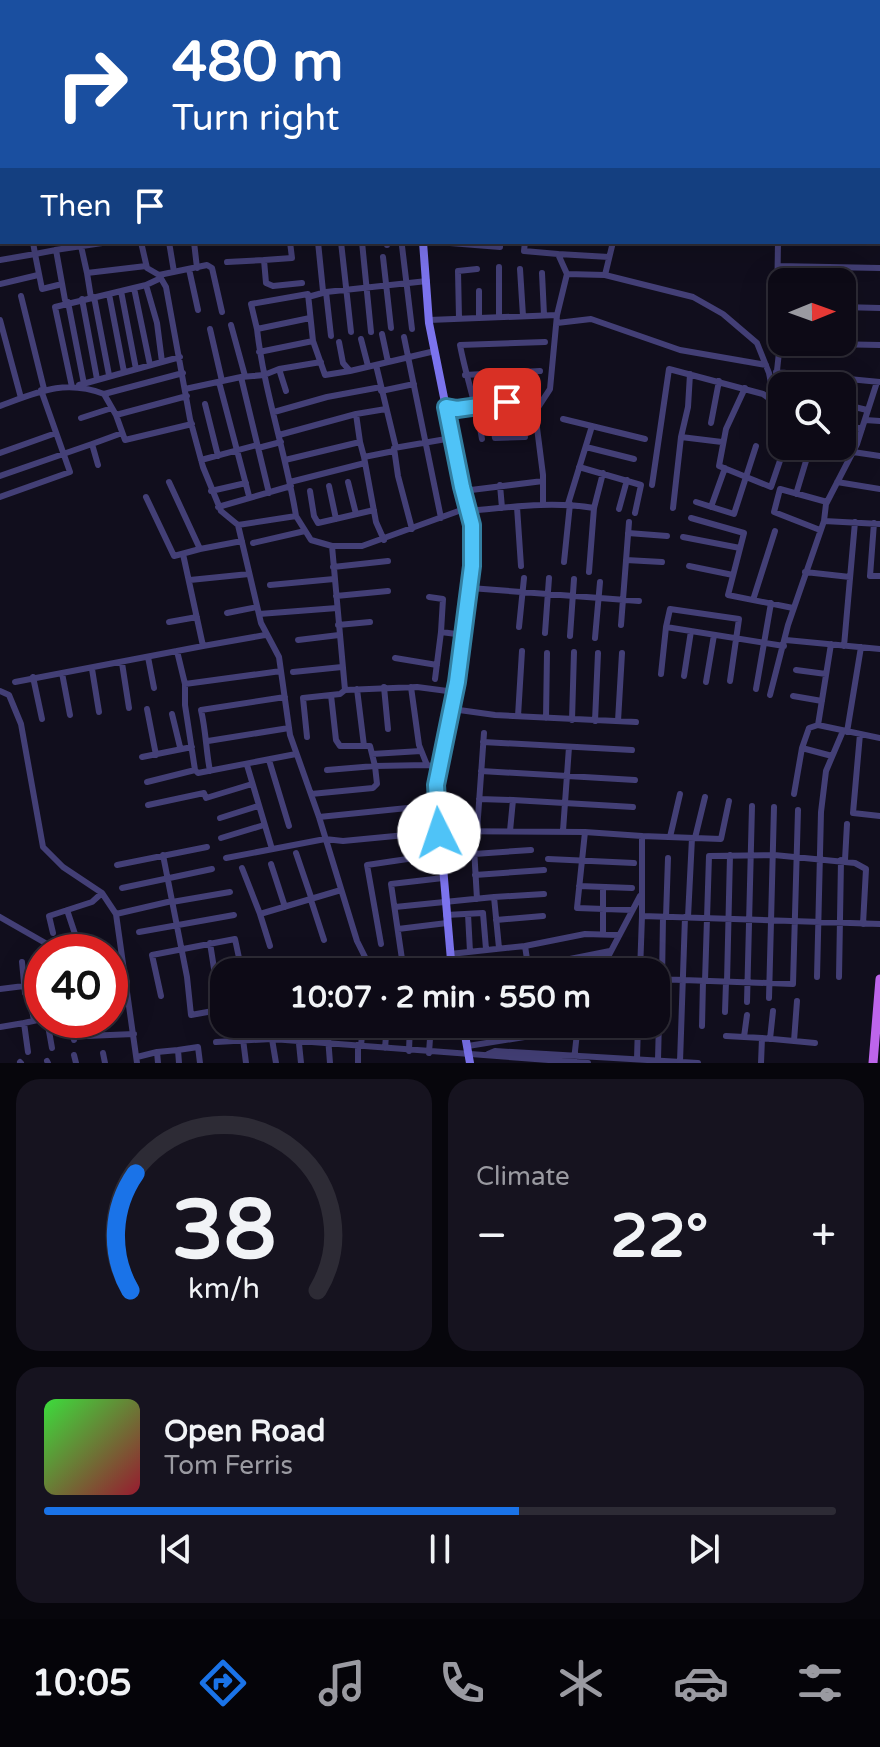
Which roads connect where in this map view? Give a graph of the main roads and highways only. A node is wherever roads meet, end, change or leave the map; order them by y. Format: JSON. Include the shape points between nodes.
{"nodes":[{"id":1,"x":880,"y":979,"type":"edge"},
{"id":2,"x":873,"y":1063,"type":"edge"}],
"edges":[{"from":1,"to":2,"type":"main road"}]}
